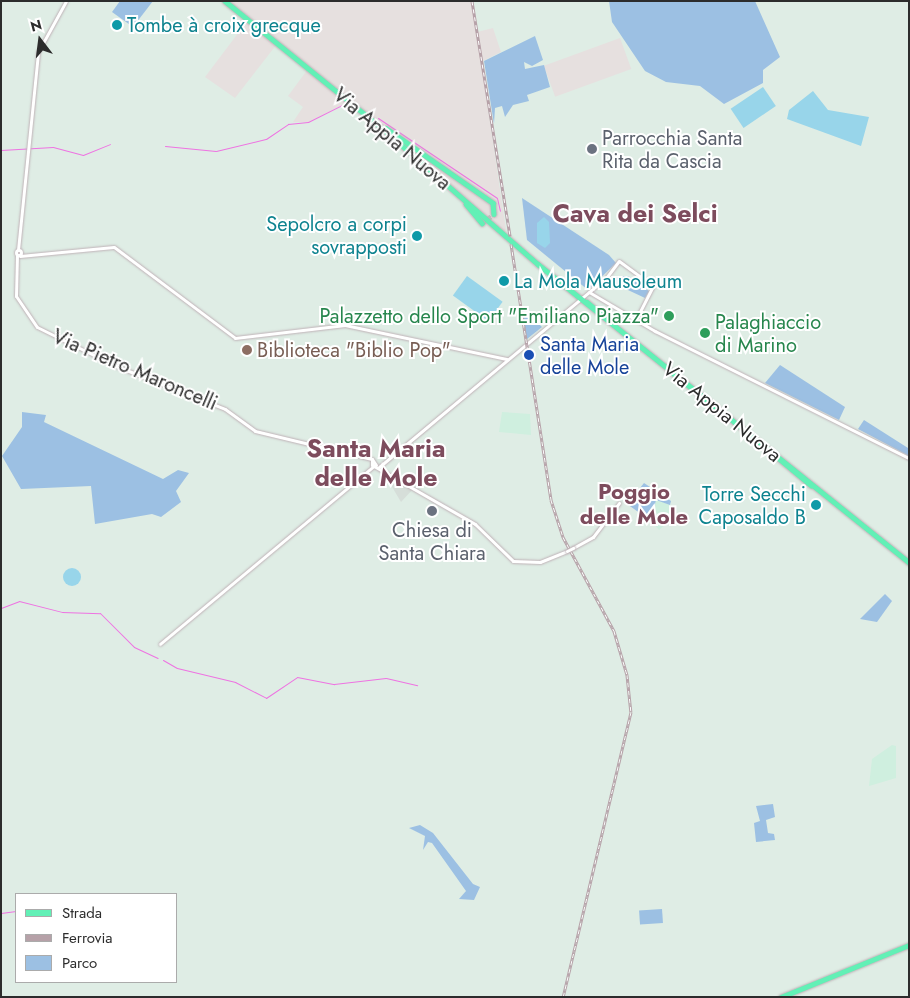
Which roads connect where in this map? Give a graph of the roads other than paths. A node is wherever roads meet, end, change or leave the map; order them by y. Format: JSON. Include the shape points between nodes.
{"nodes":[{"id":1,"x":66,"y":1,"type":"edge"},
{"id":2,"x":224,"y":1,"type":"edge"},
{"id":3,"x":229,"y":1,"type":"edge"},
{"id":4,"x":386,"y":128,"type":"junction"},
{"id":5,"x":464,"y":201,"type":"junction"},
{"id":6,"x":494,"y":214,"type":"dead end"},
{"id":7,"x":482,"y":223,"type":"dead end"},
{"id":8,"x":19,"y":253,"type":"junction"},
{"id":9,"x":625,"y":266,"type":"junction"},
{"id":10,"x":616,"y":268,"type":"junction"},
{"id":11,"x":558,"y":279,"type":"junction"},
{"id":12,"x":590,"y":293,"type":"junction"},
{"id":13,"x":583,"y":297,"type":"junction"},
{"id":14,"x":637,"y":317,"type":"junction"},
{"id":15,"x":507,"y":359,"type":"junction"},
{"id":16,"x":387,"y":457,"type":"junction"},
{"id":17,"x":909,"y":458,"type":"edge"},
{"id":18,"x":372,"y":461,"type":"junction"},
{"id":19,"x":376,"y":466,"type":"junction"},
{"id":20,"x":367,"y":472,"type":"junction"},
{"id":21,"x":619,"y":503,"type":"dead end"},
{"id":22,"x":894,"y":550,"type":"junction"},
{"id":23,"x":909,"y":562,"type":"edge"},
{"id":24,"x":909,"y":566,"type":"edge"},
{"id":25,"x":160,"y":644,"type":"dead end"},
{"id":26,"x":909,"y":945,"type":"edge"},
{"id":27,"x":781,"y":997,"type":"edge"}],
"edges":[{"from":1,"to":8,"type":"street","name":"Via Pietro Maroncelli","via":[[39,45]]},
{"from":2,"to":5,"type":"main road","name":"Via Appia Nuova"},
{"from":3,"to":4,"type":"main road","name":"Via Appia Nuova"},
{"from":4,"to":6,"type":"main road","via":[[493,203]]},
{"from":4,"to":11,"type":"main road","name":"Via Appia Nuova"},
{"from":5,"to":7,"type":"main road"},
{"from":5,"to":11,"type":"main road","name":"Via Appia Nuova"},
{"from":8,"to":15,"type":"street","via":[[28,255],[114,247],[234,338],[345,325]]},
{"from":8,"to":18,"type":"street","name":"Via Pietro Maroncelli","via":[[16,296],[32,324],[116,366],[225,409],[258,432]]},
{"from":9,"to":10,"type":"street"},
{"from":9,"to":10,"type":"street","via":[[619,261]]},
{"from":9,"to":14,"type":"street","via":[[653,286]]},
{"from":10,"to":12,"type":"street"},
{"from":11,"to":13,"type":"main road","name":"Via Appia Nuova"},
{"from":12,"to":13,"type":"street"},
{"from":12,"to":14,"type":"street"},
{"from":13,"to":15,"type":"street"},
{"from":13,"to":22,"type":"main road","name":"Via Appia Nuova"},
{"from":14,"to":17,"type":"street","via":[[657,332]]},
{"from":15,"to":16,"type":"street"},
{"from":16,"to":18,"type":"street"},
{"from":16,"to":19,"type":"street"},
{"from":18,"to":19,"type":"street"},
{"from":18,"to":20,"type":"street"},
{"from":19,"to":20,"type":"street"},
{"from":19,"to":21,"type":"street","bridge":true,"via":[[475,524],[519,562],[540,562],[590,540]]},
{"from":20,"to":25,"type":"street"},
{"from":22,"to":23,"type":"main road","name":"Via Appia Nuova"},
{"from":22,"to":24,"type":"main road"},
{"from":26,"to":27,"type":"main road"}]}
